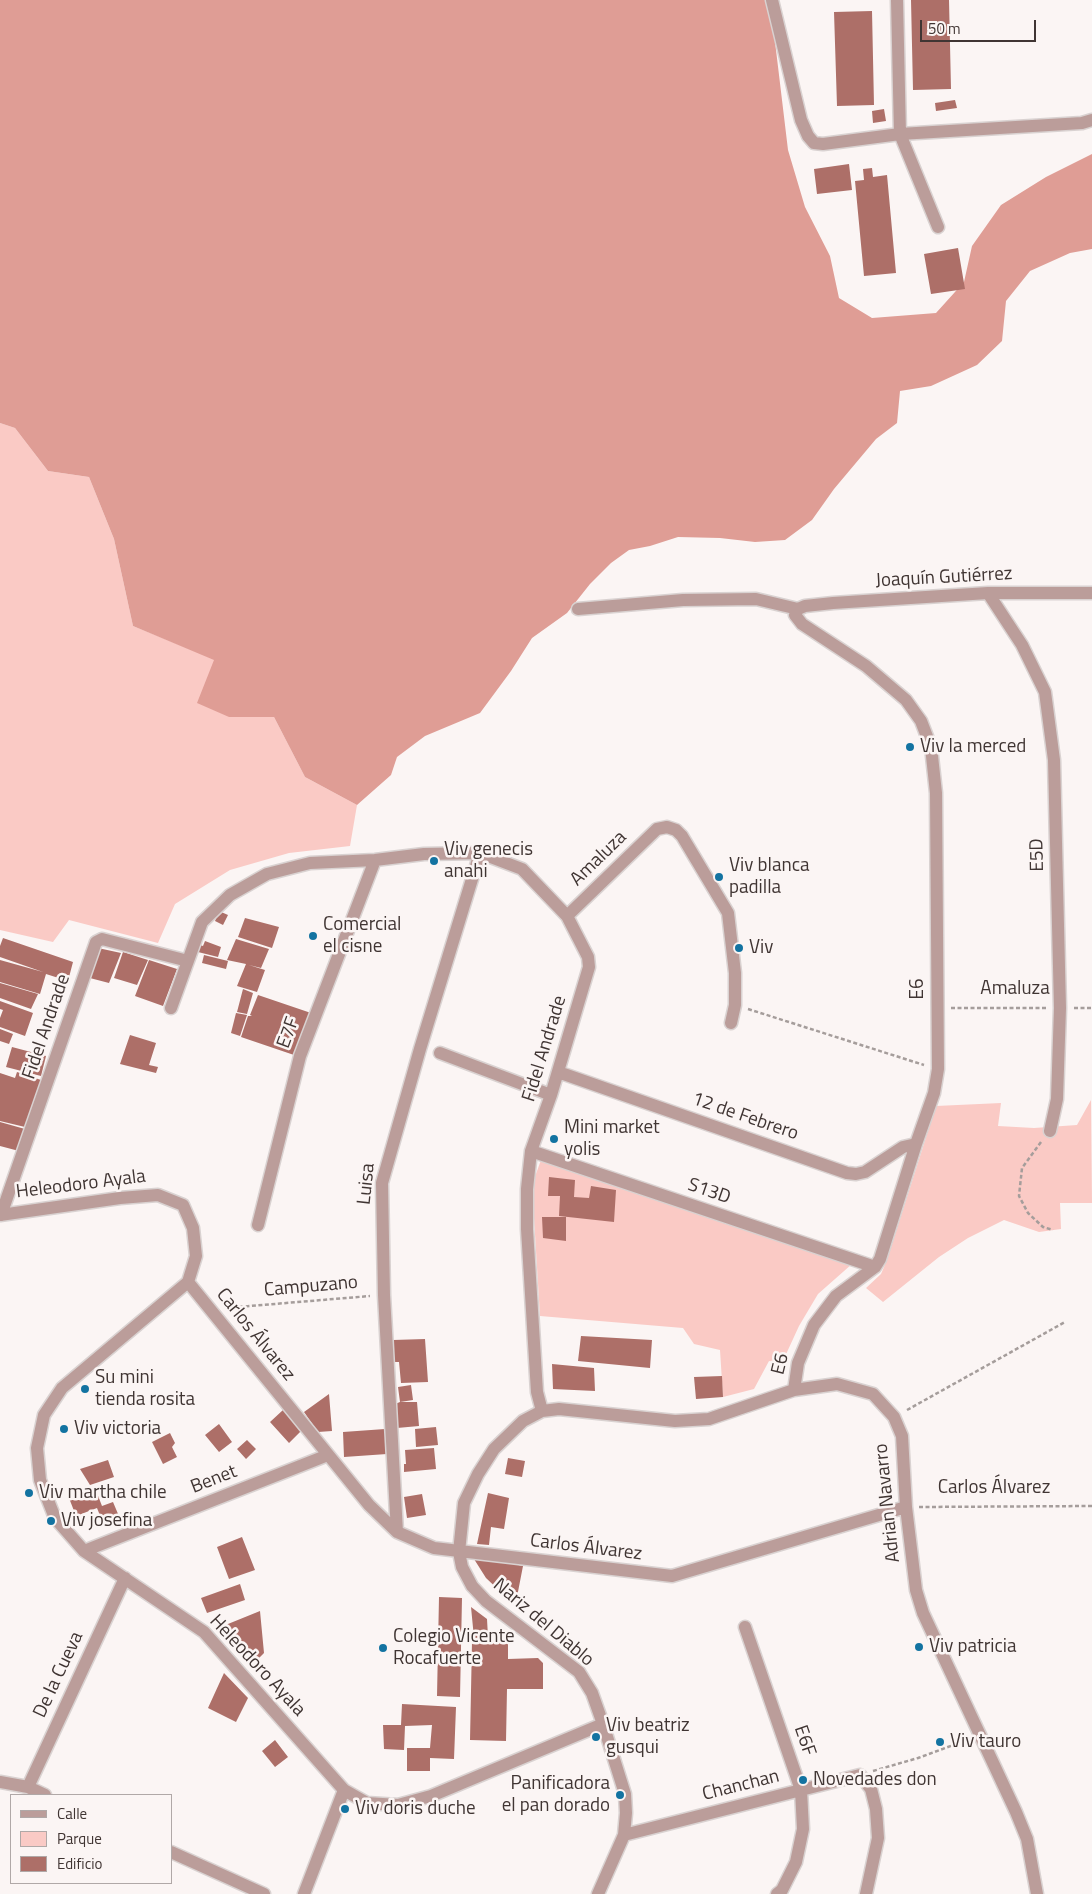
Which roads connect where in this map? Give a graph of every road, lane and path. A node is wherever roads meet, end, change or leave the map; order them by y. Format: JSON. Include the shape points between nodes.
{"nodes":[{"id":1,"x":772,"y":0,"type":"edge"},
{"id":2,"x":898,"y":0,"type":"edge"},
{"id":3,"x":1092,"y":120,"type":"edge"},
{"id":4,"x":900,"y":134,"type":"junction"},
{"id":5,"x":938,"y":227,"type":"dead end"},
{"id":6,"x":988,"y":593,"type":"junction"},
{"id":7,"x":1092,"y":593,"type":"edge"},
{"id":8,"x":578,"y":609,"type":"dead end"},
{"id":9,"x":798,"y":609,"type":"junction"},
{"id":10,"x":480,"y":853,"type":"junction"},
{"id":11,"x":375,"y":860,"type":"junction"},
{"id":12,"x":567,"y":916,"type":"junction"},
{"id":13,"x":188,"y":961,"type":"junction"},
{"id":14,"x":735,"y":1005,"type":"junction"},
{"id":15,"x":171,"y":1008,"type":"dead end"},
{"id":16,"x":937,"y":1008,"type":"junction"},
{"id":17,"x":1060,"y":1008,"type":"junction"},
{"id":18,"x":1092,"y":1008,"type":"edge"},
{"id":19,"x":731,"y":1023,"type":"dead end"},
{"id":20,"x":440,"y":1053,"type":"dead end"},
{"id":21,"x":938,"y":1069,"type":"junction"},
{"id":22,"x":558,"y":1072,"type":"junction"},
{"id":23,"x":551,"y":1095,"type":"junction"},
{"id":24,"x":1050,"y":1131,"type":"joint"},
{"id":25,"x":916,"y":1144,"type":"junction"},
{"id":26,"x":531,"y":1151,"type":"junction"},
{"id":27,"x":0,"y":1215,"type":"edge"},
{"id":28,"x":258,"y":1226,"type":"dead end"},
{"id":29,"x":1053,"y":1230,"type":"dead end"},
{"id":30,"x":875,"y":1267,"type":"junction"},
{"id":31,"x":188,"y":1282,"type":"junction"},
{"id":32,"x":384,"y":1295,"type":"junction"},
{"id":33,"x":210,"y":1309,"type":"junction"},
{"id":34,"x":1064,"y":1322,"type":"dead end"},
{"id":35,"x":794,"y":1390,"type":"junction"},
{"id":36,"x":542,"y":1411,"type":"junction"},
{"id":37,"x":894,"y":1417,"type":"junction"},
{"id":38,"x":328,"y":1455,"type":"junction"},
{"id":39,"x":1092,"y":1506,"type":"edge"},
{"id":40,"x":906,"y":1507,"type":"junction"},
{"id":41,"x":397,"y":1532,"type":"junction"},
{"id":42,"x":84,"y":1551,"type":"junction"},
{"id":43,"x":459,"y":1552,"type":"junction"},
{"id":44,"x":125,"y":1578,"type":"junction"},
{"id":45,"x":745,"y":1627,"type":"dead end"},
{"id":46,"x":603,"y":1724,"type":"junction"},
{"id":47,"x":980,"y":1735,"type":"junction"},
{"id":48,"x":860,"y":1775,"type":"junction"},
{"id":49,"x":0,"y":1782,"type":"edge"},
{"id":50,"x":28,"y":1787,"type":"junction"},
{"id":51,"x":344,"y":1790,"type":"junction"},
{"id":52,"x":801,"y":1790,"type":"junction"},
{"id":53,"x":43,"y":1794,"type":"edge"},
{"id":54,"x":624,"y":1835,"type":"junction"},
{"id":55,"x":172,"y":1852,"type":"edge"},
{"id":56,"x":264,"y":1894,"type":"edge"},
{"id":57,"x":304,"y":1894,"type":"edge"},
{"id":58,"x":598,"y":1894,"type":"edge"},
{"id":59,"x":777,"y":1894,"type":"edge"},
{"id":60,"x":866,"y":1894,"type":"edge"},
{"id":61,"x":1037,"y":1894,"type":"edge"}],
"edges":[{"from":1,"to":4,"type":"street","via":[[801,120],[814,143]]},
{"from":2,"to":4,"type":"street"},
{"from":3,"to":4,"type":"street"},
{"from":4,"to":5,"type":"street"},
{"from":6,"to":7,"type":"street","name":"Joaquín Gutiérrez"},
{"from":6,"to":9,"type":"street","name":"Joaquín Gutiérrez","via":[[833,603]]},
{"from":6,"to":17,"type":"street","name":"E5D","via":[[1022,645],[1045,692],[1054,760]]},
{"from":8,"to":9,"type":"street","via":[[683,600],[756,599]]},
{"from":9,"to":16,"type":"street","name":"E6","via":[[795,614],[802,624],[866,666],[906,700],[922,721],[931,747],[936,793]]},
{"from":10,"to":11,"type":"street","name":"Fidel Andrade","via":[[424,854]]},
{"from":10,"to":12,"type":"street","name":"Fidel Andrade","via":[[522,869]]},
{"from":10,"to":32,"type":"street","name":"Luisa","via":[[384,1174]]},
{"from":11,"to":13,"type":"street","name":"Fidel Andrade","via":[[310,863],[267,874],[230,895],[202,922]]},
{"from":11,"to":28,"type":"street","name":"E7F","via":[[300,1056]]},
{"from":12,"to":14,"type":"street","name":"Amaluza","via":[[657,829],[667,827],[676,830],[725,906],[730,920]]},
{"from":12,"to":22,"type":"street","name":"Fidel Andrade","via":[[588,957],[589,966]]},
{"from":13,"to":15,"type":"street","name":"Fidel Andrade"},
{"from":13,"to":27,"type":"street","name":"Fidel Andrade","via":[[102,939],[96,942]]},
{"from":14,"to":19,"type":"street"},
{"from":14,"to":21,"type":"path"},
{"from":16,"to":17,"type":"path","name":"Amaluza"},
{"from":16,"to":21,"type":"street","name":"E6"},
{"from":17,"to":18,"type":"path","name":"Amaluza"},
{"from":17,"to":24,"type":"street","name":"E5D","via":[[1057,1099]]},
{"from":20,"to":23,"type":"street"},
{"from":21,"to":25,"type":"street","name":"E6","via":[[934,1093]]},
{"from":22,"to":23,"type":"street","name":"Fidel Andrade"},
{"from":22,"to":25,"type":"street","name":"12 de Febrero","via":[[847,1173],[865,1172],[903,1147]]},
{"from":23,"to":26,"type":"street","name":"Fidel Andrade"},
{"from":24,"to":29,"type":"path","via":[[1022,1168],[1019,1196],[1028,1213],[1042,1227]]},
{"from":25,"to":30,"type":"street","name":"E6"},
{"from":26,"to":30,"type":"street","name":"S13D"},
{"from":26,"to":36,"type":"street","name":"Fidel Andrade","via":[[527,1229],[537,1392]]},
{"from":27,"to":31,"type":"street","name":"Heleodoro Ayala","via":[[158,1194],[182,1205],[193,1228],[196,1256]]},
{"from":30,"to":35,"type":"street","name":"E6","via":[[836,1296],[814,1325],[798,1363]]},
{"from":31,"to":33,"type":"street","name":"Carlos Álvarez"},
{"from":31,"to":42,"type":"street","name":"Heleodoro Ayala","via":[[62,1388],[44,1415],[36,1448],[40,1480],[55,1518]]},
{"from":32,"to":33,"type":"path","name":"Campuzano"},
{"from":32,"to":41,"type":"street","name":"Luisa"},
{"from":33,"to":38,"type":"street","name":"Carlos Álvarez"},
{"from":34,"to":37,"type":"path"},
{"from":35,"to":36,"type":"street","name":"Adrian Navarro","via":[[709,1419],[675,1421],[559,1409]]},
{"from":35,"to":37,"type":"street","name":"Adrian Navarro","via":[[837,1384],[873,1394]]},
{"from":36,"to":43,"type":"street","name":"Adrian Navarro","via":[[523,1421],[494,1449],[478,1474],[464,1503]]},
{"from":37,"to":40,"type":"street","name":"Adrian Navarro","via":[[902,1436]]},
{"from":38,"to":41,"type":"street","name":"Carlos Álvarez","via":[[368,1505]]},
{"from":38,"to":42,"type":"street","name":"Benet"},
{"from":39,"to":40,"type":"path","name":"Carlos Álvarez"},
{"from":40,"to":43,"type":"street","name":"Carlos Álvarez","via":[[672,1576]]},
{"from":40,"to":47,"type":"street","name":"Adrian Navarro","via":[[922,1613]]},
{"from":41,"to":43,"type":"street","name":"Carlos Álvarez","via":[[434,1548]]},
{"from":42,"to":44,"type":"street","name":"Heleodoro Ayala"},
{"from":43,"to":46,"type":"street","name":"Nariz del Diablo","via":[[462,1567],[472,1586],[486,1601],[579,1672],[592,1693]]},
{"from":44,"to":50,"type":"street","name":"De la Cueva"},
{"from":44,"to":51,"type":"street","name":"Heleodoro Ayala","via":[[204,1632]]},
{"from":45,"to":52,"type":"street","name":"E6F"},
{"from":46,"to":51,"type":"street","name":"Heleodoro Ayala","via":[[431,1796],[398,1805],[367,1803]]},
{"from":46,"to":54,"type":"street","name":"Nariz del Diablo","via":[[625,1794]]},
{"from":47,"to":48,"type":"path"},
{"from":47,"to":61,"type":"street","name":"Adrian Navarro","via":[[1027,1839]]},
{"from":48,"to":52,"type":"street","name":"Chanchan"},
{"from":48,"to":60,"type":"street","via":[[871,1788],[878,1838]]},
{"from":49,"to":50,"type":"street"},
{"from":50,"to":53,"type":"street"},
{"from":51,"to":57,"type":"street"},
{"from":52,"to":54,"type":"street","name":"Chanchan"},
{"from":52,"to":59,"type":"street","name":"E6F","via":[[803,1829],[796,1862]]},
{"from":54,"to":58,"type":"street","name":"Nariz del Diablo"},
{"from":55,"to":56,"type":"street"}]}
